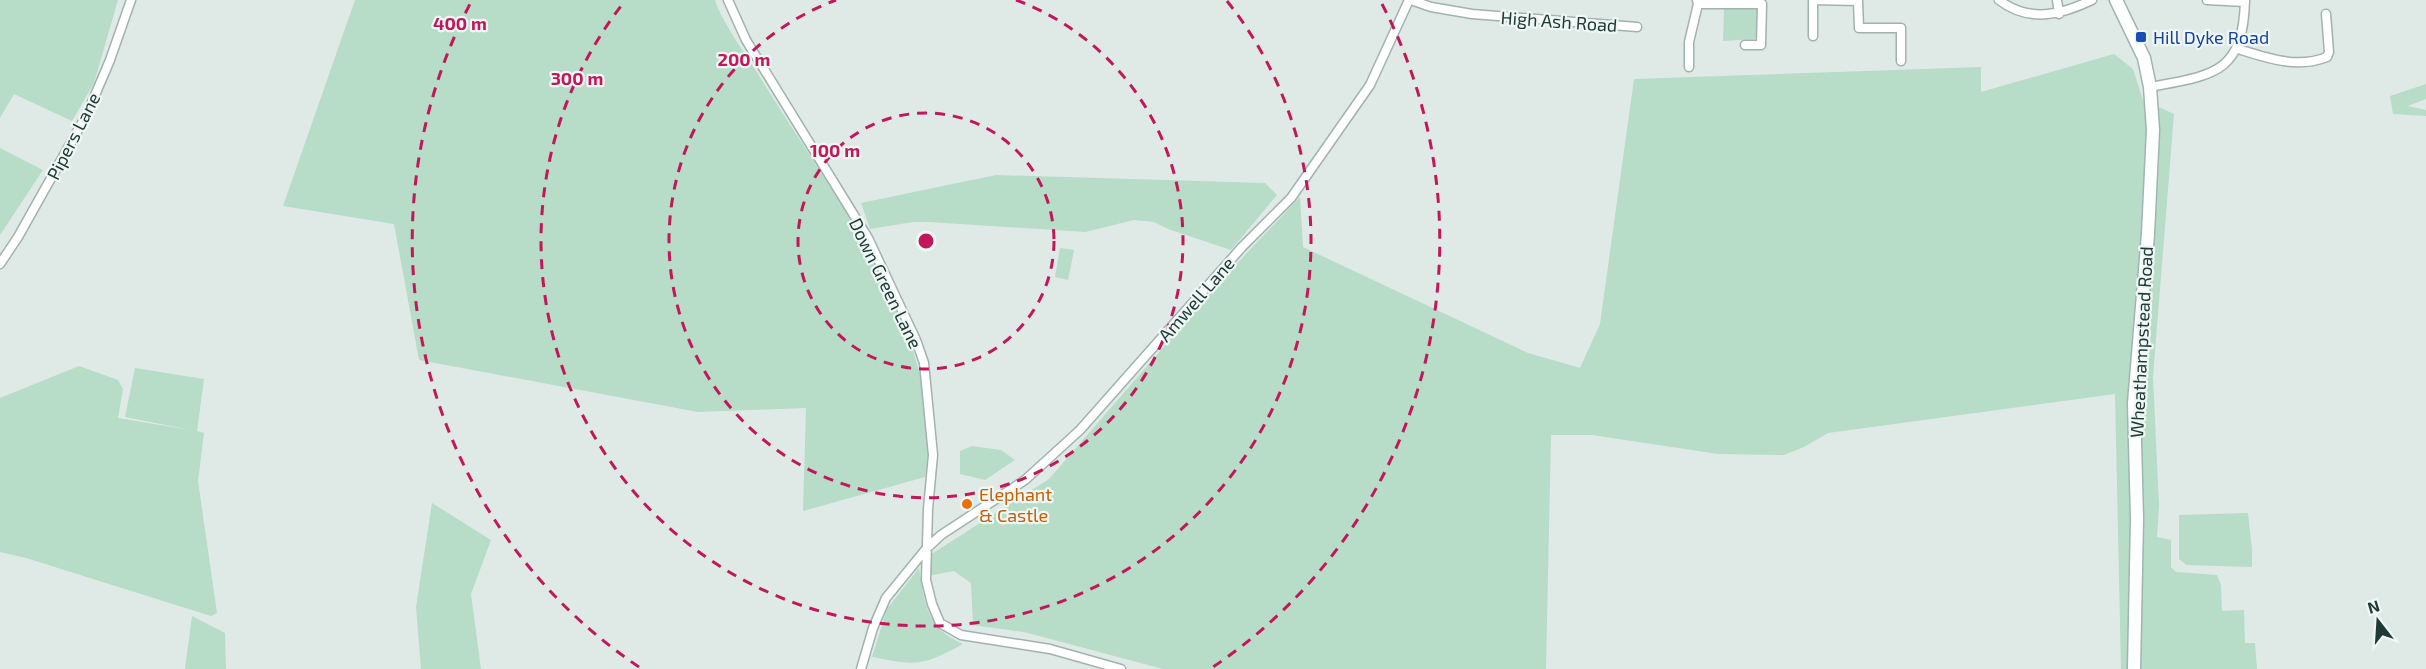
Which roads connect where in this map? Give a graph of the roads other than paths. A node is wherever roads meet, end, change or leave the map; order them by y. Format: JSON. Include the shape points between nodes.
{"nodes":[{"id":1,"x":131,"y":0,"type":"edge"},
{"id":2,"x":728,"y":0,"type":"edge"},
{"id":3,"x":1410,"y":0,"type":"edge"},
{"id":4,"x":1814,"y":0,"type":"edge"},
{"id":5,"x":1999,"y":0,"type":"edge"},
{"id":6,"x":2057,"y":0,"type":"edge"},
{"id":7,"x":2092,"y":0,"type":"edge"},
{"id":8,"x":2116,"y":0,"type":"edge"},
{"id":9,"x":2208,"y":0,"type":"edge"},
{"id":10,"x":2245,"y":1,"type":"edge"},
{"id":11,"x":1697,"y":2,"type":"edge"},
{"id":12,"x":1762,"y":2,"type":"edge"},
{"id":13,"x":2059,"y":14,"type":"junction"},
{"id":14,"x":2326,"y":14,"type":"dead end"},
{"id":15,"x":1637,"y":27,"type":"dead end"},
{"id":16,"x":1813,"y":36,"type":"dead end"},
{"id":17,"x":1745,"y":45,"type":"dead end"},
{"id":18,"x":2238,"y":49,"type":"junction"},
{"id":19,"x":1901,"y":61,"type":"dead end"},
{"id":20,"x":1689,"y":67,"type":"dead end"},
{"id":21,"x":2150,"y":87,"type":"junction"},
{"id":22,"x":0,"y":264,"type":"edge"},
{"id":23,"x":926,"y":549,"type":"junction"},
{"id":24,"x":861,"y":669,"type":"edge"},
{"id":25,"x":1122,"y":669,"type":"edge"},
{"id":26,"x":2134,"y":669,"type":"edge"}],
"edges":[{"from":1,"to":22,"type":"street","name":"Pipers Lane","via":[[87,114]]},
{"from":2,"to":23,"type":"street","name":"Down Green Lane","via":[[746,40],[868,238],[916,340],[924,363],[933,455]]},
{"from":3,"to":15,"type":"street","name":"High Ash Road","via":[[1472,14]]},
{"from":3,"to":23,"type":"street","name":"Amwell Lane","via":[[1370,85],[1291,198],[1242,247],[1080,430],[1025,480]]},
{"from":4,"to":16,"type":"street"},
{"from":4,"to":19,"type":"street","via":[[1858,1],[1859,27],[1901,28]]},
{"from":5,"to":13,"type":"street","via":[[2024,13]]},
{"from":6,"to":13,"type":"street"},
{"from":7,"to":13,"type":"street"},
{"from":8,"to":21,"type":"main road","name":"Wheathampstead Road","via":[[2140,48]]},
{"from":9,"to":10,"type":"street"},
{"from":10,"to":18,"type":"street"},
{"from":11,"to":12,"type":"street"},
{"from":11,"to":20,"type":"street","via":[[1689,42]]},
{"from":12,"to":17,"type":"street","via":[[1761,45]]},
{"from":14,"to":18,"type":"street","via":[[2327,57],[2286,63]]},
{"from":18,"to":21,"type":"street","via":[[2217,71]]},
{"from":21,"to":26,"type":"main road","name":"Wheathampstead Road","via":[[2153,148],[2134,403]]},
{"from":23,"to":24,"type":"street","name":"Amwell Lane","via":[[886,598]]},
{"from":23,"to":25,"type":"street","name":"Down Green Lane","via":[[926,580],[932,604],[940,623],[949,630],[1050,649]]}]}
